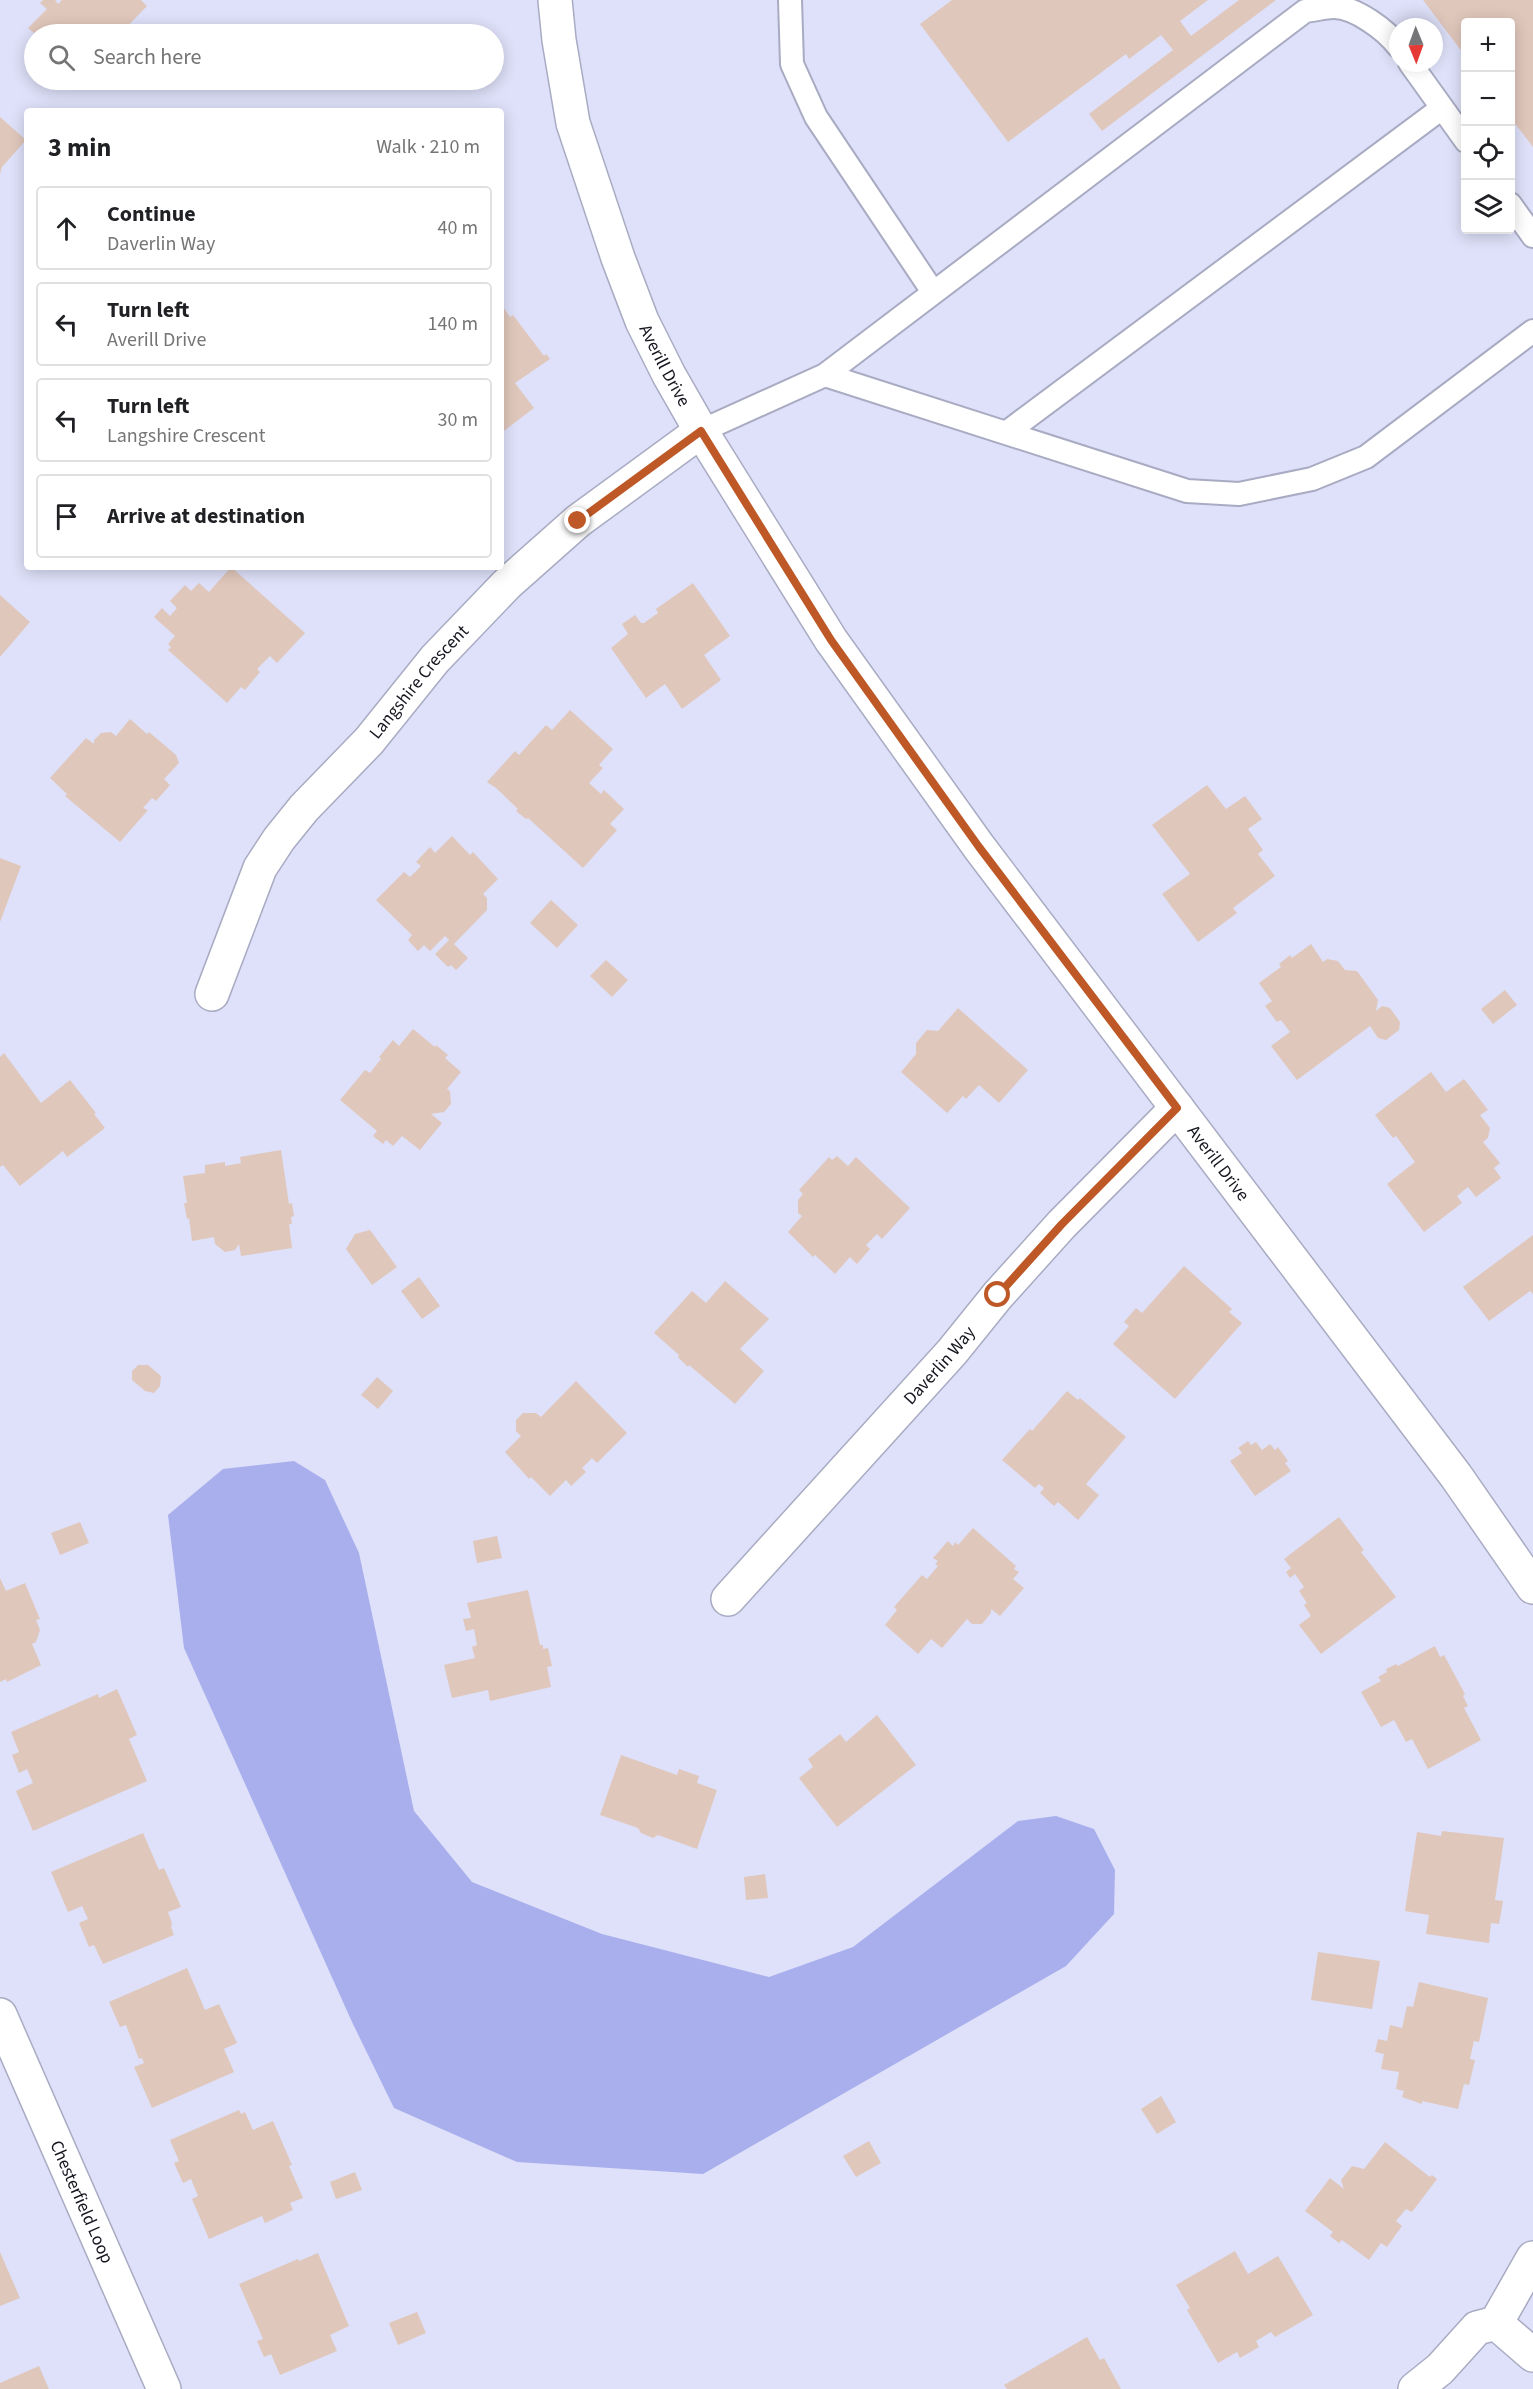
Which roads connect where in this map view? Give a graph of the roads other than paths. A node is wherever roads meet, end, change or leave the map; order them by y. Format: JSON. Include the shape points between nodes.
{"nodes":[{"id":1,"x":555,"y":0,"type":"edge"},
{"id":2,"x":790,"y":0,"type":"edge"},
{"id":3,"x":1389,"y":35,"type":"edge"},
{"id":4,"x":1416,"y":72,"type":"edge"},
{"id":5,"x":1442,"y":108,"type":"junction"},
{"id":6,"x":1461,"y":134,"type":"edge"},
{"id":7,"x":1515,"y":211,"type":"edge"},
{"id":8,"x":1533,"y":236,"type":"edge"},
{"id":9,"x":933,"y":292,"type":"junction"},
{"id":10,"x":1533,"y":331,"type":"edge"},
{"id":11,"x":825,"y":375,"type":"junction"},
{"id":12,"x":701,"y":431,"type":"junction"},
{"id":13,"x":1006,"y":433,"type":"junction"},
{"id":14,"x":212,"y":994,"type":"dead end"},
{"id":15,"x":1177,"y":1108,"type":"junction"},
{"id":16,"x":1533,"y":1587,"type":"edge"},
{"id":17,"x":728,"y":1599,"type":"dead end"},
{"id":18,"x":0,"y":2015,"type":"edge"},
{"id":19,"x":1533,"y":2258,"type":"edge"},
{"id":20,"x":1496,"y":2324,"type":"junction"},
{"id":21,"x":1533,"y":2355,"type":"edge"},
{"id":22,"x":164,"y":2389,"type":"edge"},
{"id":23,"x":1415,"y":2389,"type":"edge"}],
"edges":[{"from":1,"to":12,"type":"street","name":"Averill Drive","via":[[573,123],[618,258],[642,321]]},
{"from":2,"to":9,"type":"lane","via":[[792,64],[816,117]]},
{"from":3,"to":9,"type":"lane","via":[[1370,20],[1336,7],[1305,11]]},
{"from":4,"to":5,"type":"lane"},
{"from":5,"to":6,"type":"lane"},
{"from":5,"to":13,"type":"lane"},
{"from":7,"to":8,"type":"lane"},
{"from":9,"to":11,"type":"lane"},
{"from":10,"to":13,"type":"lane","via":[[1366,457],[1312,479],[1239,494],[1187,491]]},
{"from":11,"to":12,"type":"lane"},
{"from":11,"to":13,"type":"lane"},
{"from":12,"to":14,"type":"street","name":"Langshire Crescent","via":[[578,521],[507,584],[435,659],[369,741],[304,808],[260,868]]},
{"from":12,"to":15,"type":"street","name":"Averill Drive","via":[[831,640],[979,847]]},
{"from":15,"to":16,"type":"street","name":"Averill Drive","via":[[1456,1476]]},
{"from":15,"to":17,"type":"street","name":"Daverlin Way","via":[[1054,1233]]},
{"from":18,"to":22,"type":"street","name":"Chesterfield Loop"},
{"from":19,"to":20,"type":"street"},
{"from":20,"to":21,"type":"street"},
{"from":20,"to":23,"type":"street","via":[[1477,2328],[1440,2369]]}]}
